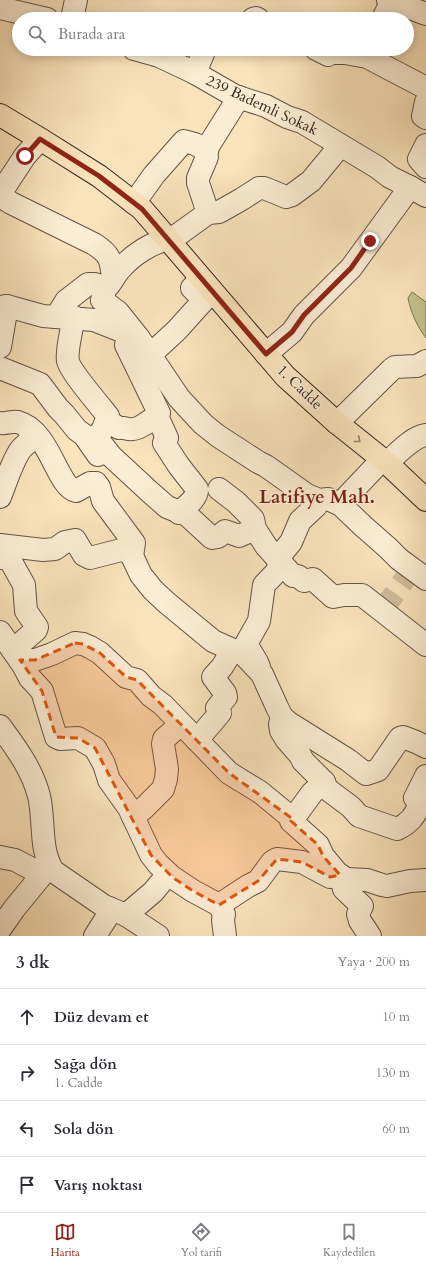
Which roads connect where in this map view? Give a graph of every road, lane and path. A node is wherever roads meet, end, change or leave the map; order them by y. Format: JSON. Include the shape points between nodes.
{"nodes":[{"id":1,"x":76,"y":0,"type":"edge"},
{"id":2,"x":387,"y":7,"type":"edge"},
{"id":3,"x":0,"y":8,"type":"edge"},
{"id":4,"x":17,"y":12,"type":"edge"},
{"id":5,"x":73,"y":12,"type":"edge"},
{"id":6,"x":426,"y":14,"type":"edge"},
{"id":7,"x":159,"y":56,"type":"edge"},
{"id":8,"x":202,"y":56,"type":"edge"},
{"id":9,"x":371,"y":56,"type":"edge"},
{"id":10,"x":195,"y":73,"type":"junction"},
{"id":11,"x":426,"y":88,"type":"edge"},
{"id":12,"x":239,"y":97,"type":"junction"},
{"id":13,"x":426,"y":102,"type":"edge"},
{"id":14,"x":0,"y":115,"type":"edge"},
{"id":15,"x":426,"y":118,"type":"edge"},
{"id":16,"x":40,"y":139,"type":"junction"},
{"id":17,"x":426,"y":145,"type":"edge"},
{"id":18,"x":340,"y":146,"type":"junction"},
{"id":19,"x":207,"y":151,"type":"junction"},
{"id":20,"x":426,"y":167,"type":"edge"},
{"id":21,"x":419,"y":186,"type":"edge"},
{"id":22,"x":0,"y":195,"type":"edge"},
{"id":23,"x":134,"y":203,"type":"junction"},
{"id":24,"x":208,"y":213,"type":"junction"},
{"id":25,"x":172,"y":238,"type":"junction"},
{"id":26,"x":109,"y":283,"type":"junction"},
{"id":27,"x":195,"y":285,"type":"dead end"},
{"id":28,"x":4,"y":306,"type":"edge"},
{"id":29,"x":65,"y":317,"type":"junction"},
{"id":30,"x":134,"y":336,"type":"junction"},
{"id":31,"x":0,"y":344,"type":"edge"},
{"id":32,"x":266,"y":354,"type":"junction"},
{"id":33,"x":150,"y":355,"type":"junction"},
{"id":34,"x":426,"y":362,"type":"edge"},
{"id":35,"x":0,"y":368,"type":"edge"},
{"id":36,"x":157,"y":416,"type":"junction"},
{"id":37,"x":0,"y":423,"type":"edge"},
{"id":38,"x":337,"y":423,"type":"junction"},
{"id":39,"x":28,"y":427,"type":"junction"},
{"id":40,"x":426,"y":435,"type":"edge"},
{"id":41,"x":98,"y":441,"type":"junction"},
{"id":42,"x":382,"y":464,"type":"junction"},
{"id":43,"x":219,"y":489,"type":"dead end"},
{"id":44,"x":0,"y":497,"type":"edge"},
{"id":45,"x":319,"y":500,"type":"junction"},
{"id":46,"x":426,"y":500,"type":"edge"},
{"id":47,"x":340,"y":504,"type":"junction"},
{"id":48,"x":179,"y":513,"type":"junction"},
{"id":49,"x":255,"y":529,"type":"junction"},
{"id":50,"x":0,"y":545,"type":"edge"},
{"id":51,"x":132,"y":556,"type":"junction"},
{"id":52,"x":0,"y":558,"type":"edge"},
{"id":53,"x":280,"y":562,"type":"junction"},
{"id":54,"x":426,"y":579,"type":"edge"},
{"id":55,"x":0,"y":632,"type":"edge"},
{"id":56,"x":426,"y":645,"type":"edge"},
{"id":57,"x":228,"y":648,"type":"junction"},
{"id":58,"x":16,"y":654,"type":"junction"},
{"id":59,"x":262,"y":674,"type":"junction"},
{"id":60,"x":282,"y":717,"type":"junction"},
{"id":61,"x":181,"y":724,"type":"junction"},
{"id":62,"x":4,"y":740,"type":"edge"},
{"id":63,"x":197,"y":740,"type":"junction"},
{"id":64,"x":426,"y":747,"type":"edge"},
{"id":65,"x":426,"y":776,"type":"edge"},
{"id":66,"x":324,"y":782,"type":"junction"},
{"id":67,"x":422,"y":803,"type":"edge"},
{"id":68,"x":133,"y":817,"type":"junction"},
{"id":69,"x":293,"y":819,"type":"junction"},
{"id":70,"x":0,"y":857,"type":"edge"},
{"id":71,"x":49,"y":871,"type":"junction"},
{"id":72,"x":168,"y":874,"type":"junction"},
{"id":73,"x":340,"y":875,"type":"junction"},
{"id":74,"x":426,"y":880,"type":"edge"},
{"id":75,"x":219,"y":905,"type":"junction"},
{"id":76,"x":117,"y":911,"type":"junction"},
{"id":77,"x":0,"y":929,"type":"edge"},
{"id":78,"x":95,"y":936,"type":"edge"},
{"id":79,"x":158,"y":936,"type":"edge"},
{"id":80,"x":225,"y":936,"type":"edge"},
{"id":81,"x":370,"y":936,"type":"edge"}],
"edges":[{"from":1,"to":5,"type":"street"},
{"from":2,"to":6,"type":"street"},
{"from":3,"to":4,"type":"street"},
{"from":7,"to":10,"type":"street","name":"239 Bademli Sokak"},
{"from":8,"to":10,"type":"street"},
{"from":9,"to":11,"type":"street"},
{"from":10,"to":12,"type":"street","name":"239 Bademli Sokak"},
{"from":12,"to":18,"type":"street","name":"239 Bademli Sokak","via":[[302,122]]},
{"from":12,"to":19,"type":"street"},
{"from":13,"to":15,"type":"street","via":[[423,116]]},
{"from":14,"to":16,"type":"main road","name":"1. Cadde"},
{"from":16,"to":22,"type":"street","via":[[25,156]]},
{"from":16,"to":23,"type":"main road","name":"1. Cadde","via":[[99,176]]},
{"from":17,"to":20,"type":"street","via":[[419,159]]},
{"from":18,"to":21,"type":"street","name":"239 Bademli Sokak","via":[[390,177]]},
{"from":18,"to":24,"type":"street","via":[[311,181],[292,195],[286,197],[259,188],[219,212]]},
{"from":19,"to":23,"type":"street","via":[[184,141],[154,175]]},
{"from":19,"to":24,"type":"street","via":[[198,184]]},
{"from":21,"to":32,"type":"street","via":[[351,268],[304,315],[292,332]]},
{"from":22,"to":26,"type":"street","via":[[104,251],[111,261]]},
{"from":23,"to":25,"type":"main road","name":"1. Cadde"},
{"from":24,"to":25,"type":"street"},
{"from":25,"to":26,"type":"street","via":[[153,244],[130,259]]},
{"from":25,"to":32,"type":"main road","name":"1. Cadde"},
{"from":26,"to":29,"type":"street","via":[[88,284],[66,301]]},
{"from":26,"to":30,"type":"street","via":[[102,300],[118,312]]},
{"from":27,"to":33,"type":"street","via":[[192,288],[204,300]]},
{"from":28,"to":29,"type":"street","via":[[43,316]]},
{"from":28,"to":31,"type":"street"},
{"from":29,"to":30,"type":"street","via":[[94,320]]},
{"from":29,"to":41,"type":"street","via":[[68,361],[108,416]]},
{"from":30,"to":33,"type":"street"},
{"from":30,"to":36,"type":"street","via":[[126,345],[159,413]]},
{"from":32,"to":38,"type":"main road","name":"1. Cadde","via":[[297,387]]},
{"from":33,"to":45,"type":"street","via":[[179,398],[203,424],[307,496]]},
{"from":34,"to":38,"type":"street","via":[[417,366],[392,369]]},
{"from":35,"to":41,"type":"street","via":[[40,384],[78,430]]},
{"from":36,"to":41,"type":"street","via":[[132,430],[119,428],[111,423]]},
{"from":36,"to":48,"type":"street","via":[[167,438],[164,443],[167,449],[198,493]]},
{"from":37,"to":39,"type":"street","via":[[17,422]]},
{"from":38,"to":42,"type":"main road","name":"1. Cadde","one_way":true},
{"from":39,"to":44,"type":"street","via":[[32,438],[20,450]]},
{"from":39,"to":51,"type":"street","via":[[47,448],[71,490],[76,491],[90,483],[96,483],[103,501],[134,543]]},
{"from":40,"to":42,"type":"street","via":[[420,436]]},
{"from":41,"to":48,"type":"street","via":[[151,493],[167,507]]},
{"from":42,"to":46,"type":"main road","name":"1. Cadde"},
{"from":42,"to":47,"type":"street"},
{"from":43,"to":49,"type":"street","via":[[253,519]]},
{"from":45,"to":47,"type":"street","via":[[328,499]]},
{"from":45,"to":53,"type":"street","via":[[300,521]]},
{"from":47,"to":54,"type":"street","via":[[399,559]]},
{"from":48,"to":49,"type":"street","via":[[187,515],[212,538],[225,531],[239,536]]},
{"from":49,"to":53,"type":"street"},
{"from":50,"to":51,"type":"street","via":[[43,550],[55,549],[65,542],[75,540],[84,555],[90,558],[121,550],[126,550]]},
{"from":51,"to":57,"type":"street","via":[[141,575],[167,604],[213,641]]},
{"from":52,"to":58,"type":"street","via":[[9,558],[22,580],[26,611],[37,627]]},
{"from":53,"to":56,"type":"street","via":[[293,576],[298,576],[304,581],[317,581],[333,597],[362,595]]},
{"from":53,"to":59,"type":"street","via":[[264,585],[260,621],[246,644],[258,662]]},
{"from":55,"to":58,"type":"street"},
{"from":57,"to":59,"type":"street","via":[[244,655]]},
{"from":57,"to":63,"type":"street","via":[[224,663],[213,677],[226,697],[217,708],[220,713],[218,718]]},
{"from":58,"to":61,"type":"street","via":[[34,660],[75,643],[90,647],[126,677],[137,680]]},
{"from":58,"to":68,"type":"street","via":[[30,678],[42,691],[56,737],[78,738],[95,748],[109,780]]},
{"from":59,"to":60,"type":"street"},
{"from":60,"to":64,"type":"street","via":[[366,774],[378,770],[400,738]]},
{"from":60,"to":66,"type":"street","via":[[280,724],[283,735],[303,761]]},
{"from":61,"to":63,"type":"street"},
{"from":61,"to":68,"type":"street","via":[[164,739],[167,769],[163,789]]},
{"from":62,"to":71,"type":"street","via":[[26,762],[38,795]]},
{"from":63,"to":69,"type":"street","via":[[229,773],[260,792]]},
{"from":65,"to":67,"type":"street","via":[[415,798]]},
{"from":66,"to":67,"type":"street","via":[[327,789],[359,816],[397,829],[407,823]]},
{"from":66,"to":69,"type":"street","via":[[312,793]]},
{"from":68,"to":72,"type":"street","via":[[151,855]]},
{"from":69,"to":73,"type":"street","via":[[291,821],[318,845],[323,856]]},
{"from":70,"to":71,"type":"street","via":[[15,860],[32,869]]},
{"from":71,"to":76,"type":"street","via":[[104,906]]},
{"from":71,"to":77,"type":"street","via":[[14,909]]},
{"from":72,"to":75,"type":"street","via":[[192,892]]},
{"from":72,"to":76,"type":"street","via":[[153,892]]},
{"from":73,"to":74,"type":"street","via":[[347,879],[367,880],[387,886]]},
{"from":73,"to":75,"type":"street","via":[[330,877],[307,864],[277,859],[258,882]]},
{"from":73,"to":81,"type":"street","via":[[344,889],[362,906],[358,914]]},
{"from":75,"to":80,"type":"street","via":[[224,914]]},
{"from":76,"to":78,"type":"street","via":[[107,917]]},
{"from":76,"to":79,"type":"street"}]}
